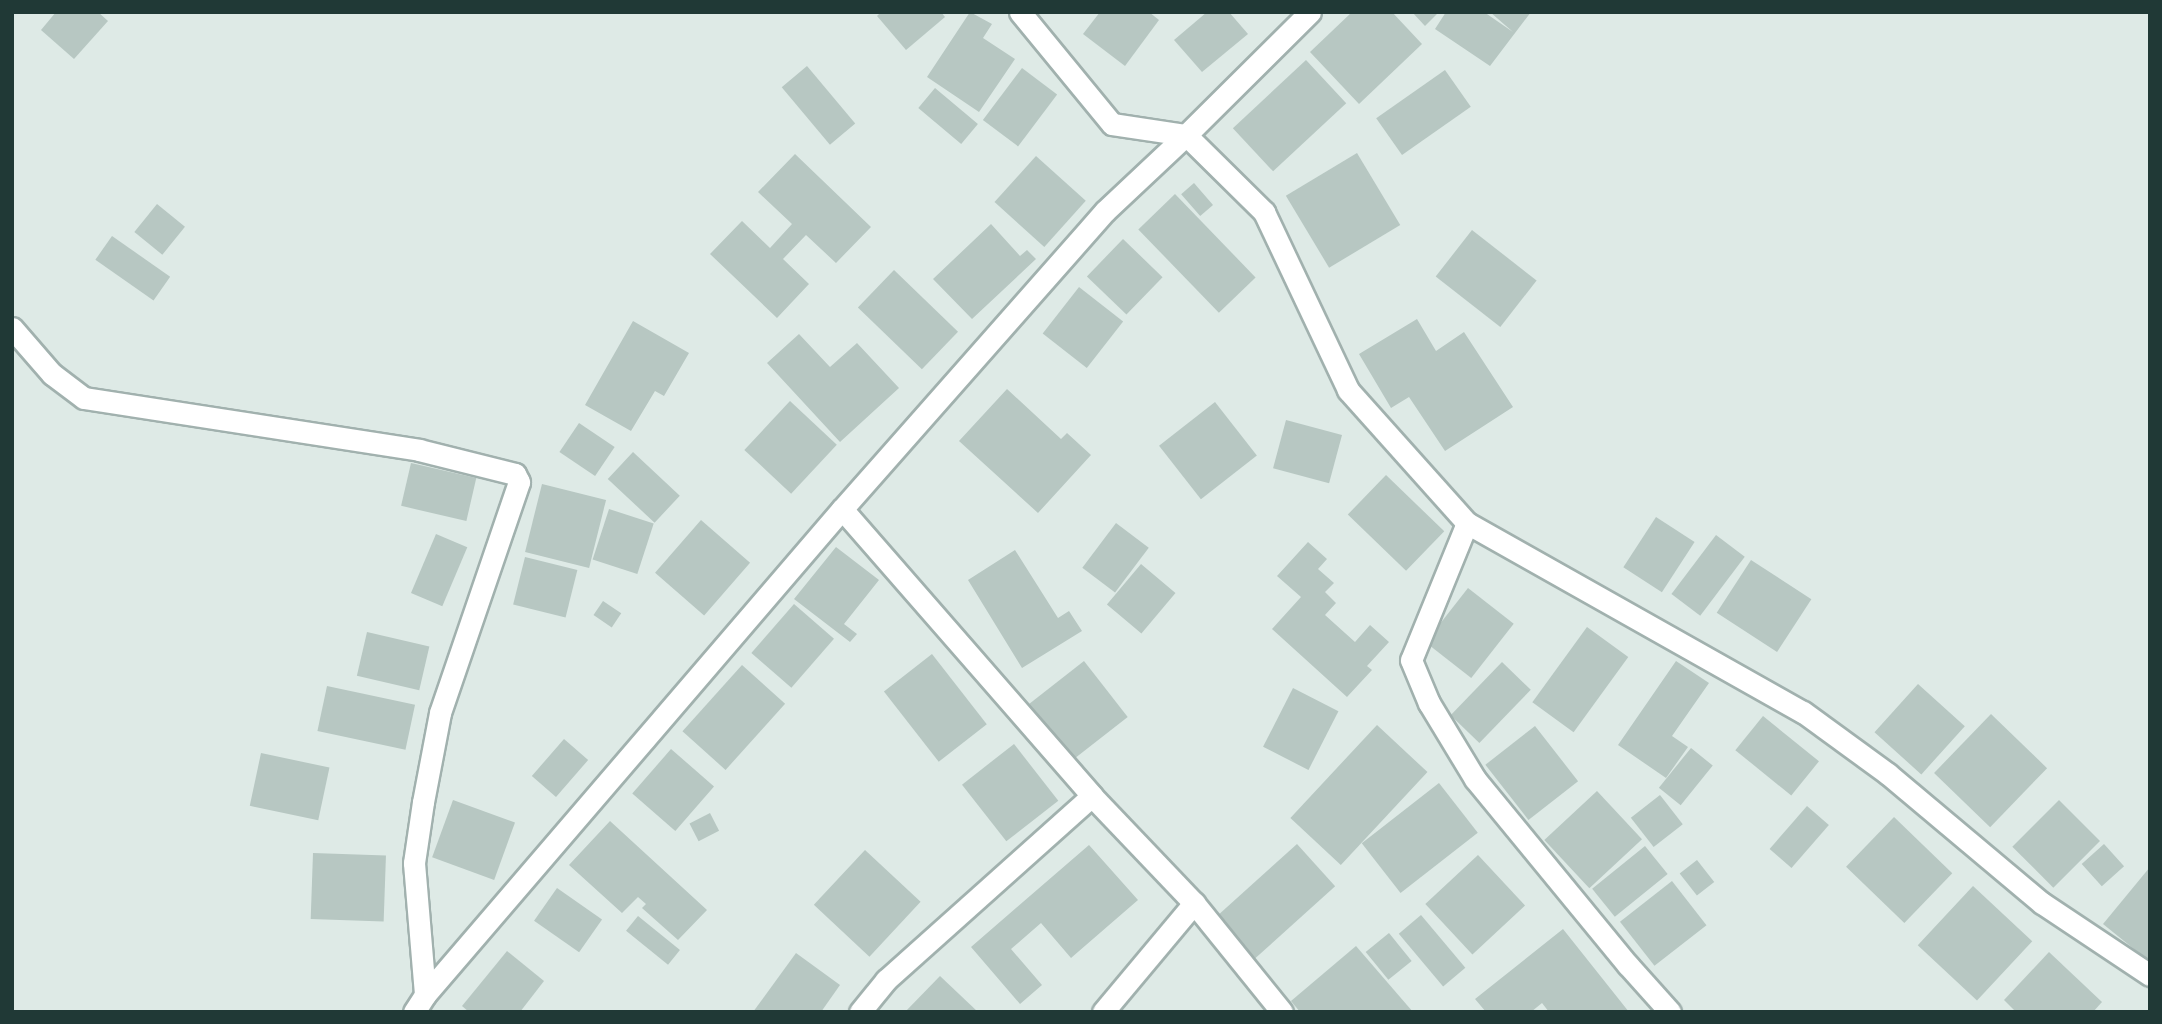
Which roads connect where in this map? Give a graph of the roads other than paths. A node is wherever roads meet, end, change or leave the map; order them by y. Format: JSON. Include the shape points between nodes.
{"nodes":[{"id":1,"x":1020,"y":12,"type":"edge"},
{"id":2,"x":1310,"y":12,"type":"edge"},
{"id":3,"x":1186,"y":135,"type":"junction"},
{"id":4,"x":12,"y":328,"type":"edge"},
{"id":5,"x":842,"y":509,"type":"junction"},
{"id":6,"x":1467,"y":523,"type":"junction"},
{"id":7,"x":1092,"y":796,"type":"junction"},
{"id":8,"x":1194,"y":903,"type":"junction"},
{"id":9,"x":2150,"y":975,"type":"edge"},
{"id":10,"x":420,"y":1003,"type":"edge"},
{"id":11,"x":860,"y":1012,"type":"edge"},
{"id":12,"x":1103,"y":1012,"type":"edge"},
{"id":13,"x":1282,"y":1012,"type":"edge"},
{"id":14,"x":1670,"y":1012,"type":"edge"}],
"edges":[{"from":1,"to":3,"type":"street","via":[[1112,124]]},
{"from":2,"to":3,"type":"street"},
{"from":3,"to":5,"type":"street","via":[[1105,211]]},
{"from":3,"to":6,"type":"street","via":[[1264,212],[1348,390]]},
{"from":4,"to":10,"type":"street","via":[[52,374],[84,398],[419,450],[515,474],[519,482],[440,713],[423,802],[414,863]]},
{"from":5,"to":7,"type":"street"},
{"from":5,"to":10,"type":"street"},
{"from":6,"to":9,"type":"street","via":[[1803,712],[1888,774],[2042,903]]},
{"from":6,"to":14,"type":"street","via":[[1411,660],[1429,703],[1475,779]]},
{"from":7,"to":8,"type":"street"},
{"from":7,"to":11,"type":"street","via":[[886,980]]},
{"from":8,"to":12,"type":"street"},
{"from":8,"to":13,"type":"street"}]}
